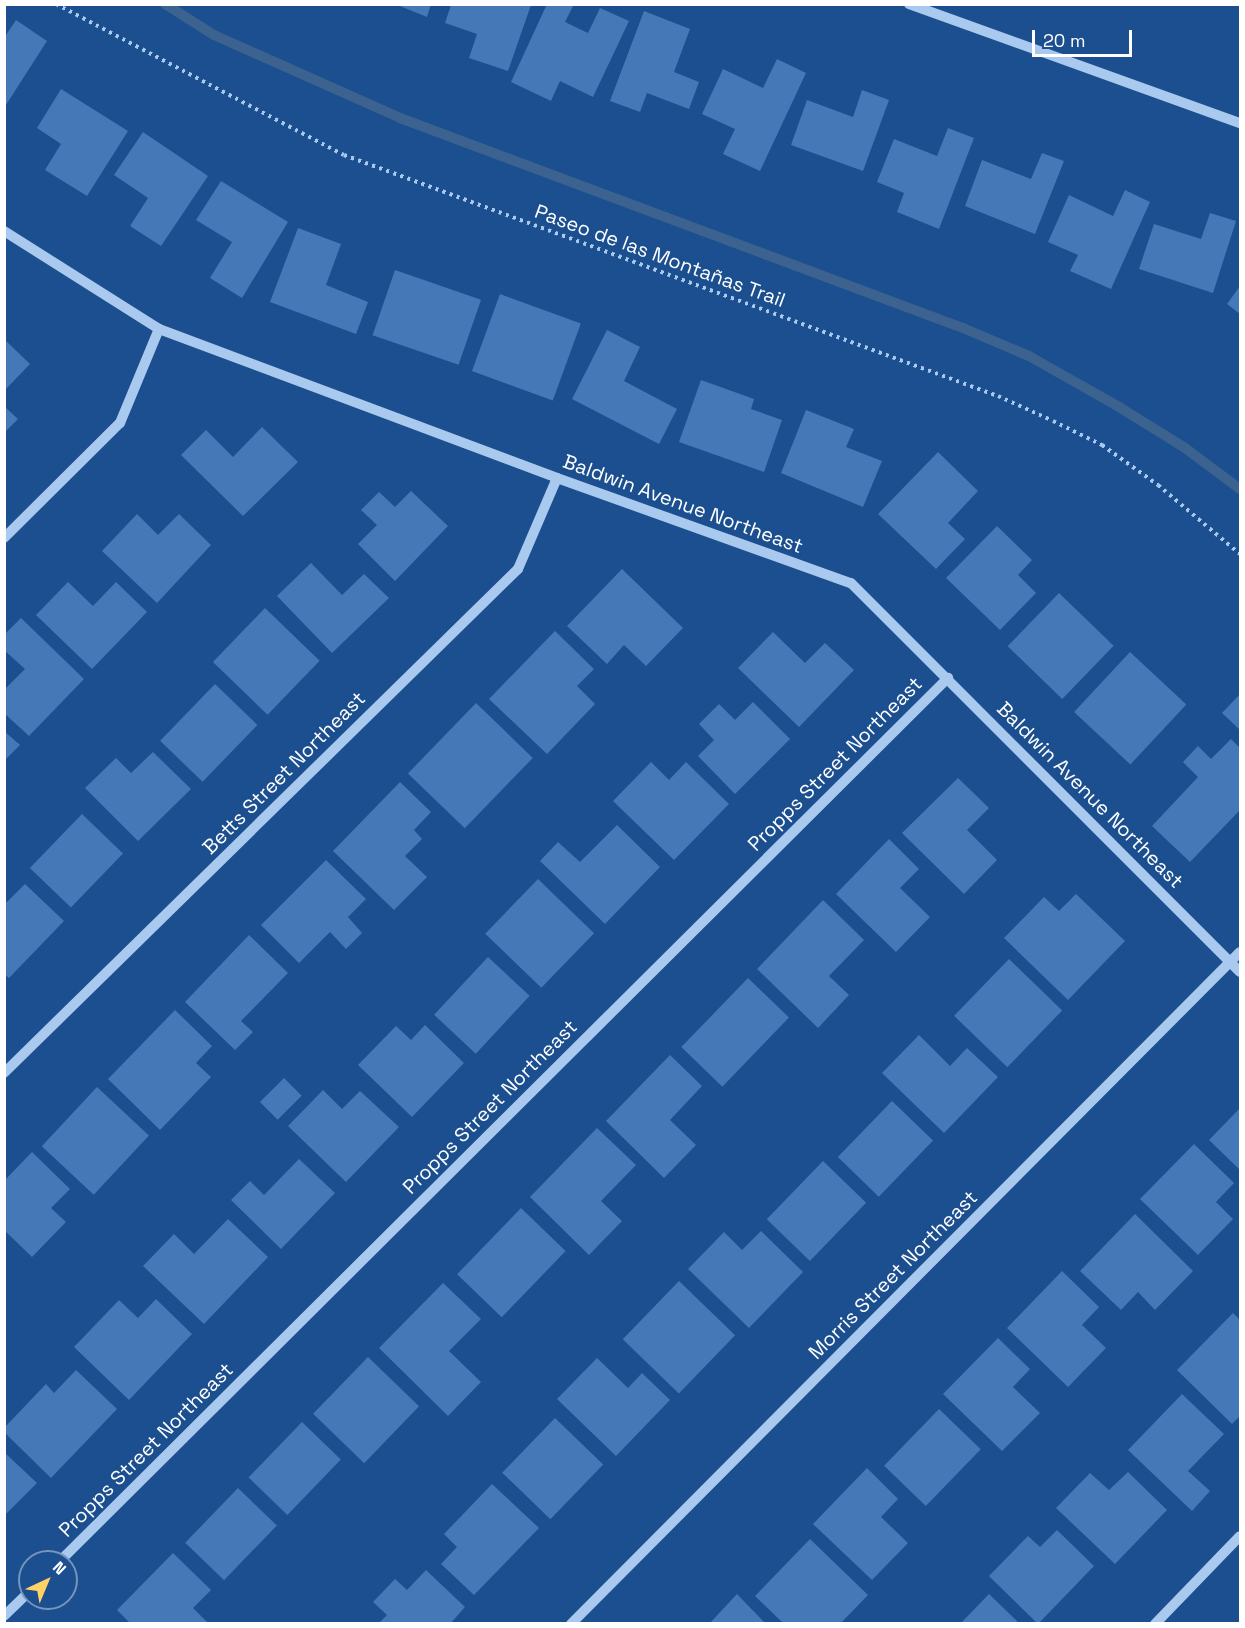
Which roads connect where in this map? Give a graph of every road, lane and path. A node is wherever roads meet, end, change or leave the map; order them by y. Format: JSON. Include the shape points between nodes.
{"nodes":[{"id":1,"x":56,"y":4,"type":"edge"},
{"id":2,"x":909,"y":4,"type":"edge"},
{"id":3,"x":1240,"y":123,"type":"edge"},
{"id":4,"x":4,"y":231,"type":"edge"},
{"id":5,"x":159,"y":329,"type":"junction"},
{"id":6,"x":557,"y":478,"type":"junction"},
{"id":7,"x":4,"y":538,"type":"edge"},
{"id":8,"x":1240,"y":554,"type":"edge"},
{"id":9,"x":948,"y":678,"type":"junction"},
{"id":10,"x":1240,"y":952,"type":"edge"},
{"id":11,"x":1231,"y":963,"type":"junction"},
{"id":12,"x":1240,"y":972,"type":"edge"},
{"id":13,"x":4,"y":1073,"type":"edge"},
{"id":14,"x":1240,"y":1536,"type":"edge"},
{"id":15,"x":71,"y":1550,"type":"edge"},
{"id":16,"x":18,"y":1603,"type":"edge"},
{"id":17,"x":4,"y":1616,"type":"edge"},
{"id":18,"x":571,"y":1623,"type":"edge"},
{"id":19,"x":1155,"y":1623,"type":"edge"}],
"edges":[{"from":1,"to":8,"type":"path","name":"Paseo de las Montañas Trail","via":[[344,155],[998,396],[1053,421],[1102,445],[1158,484]]},
{"from":2,"to":3,"type":"street"},
{"from":4,"to":5,"type":"street","name":"Baldwin Avenue Northeast"},
{"from":5,"to":6,"type":"street","name":"Baldwin Avenue Northeast"},
{"from":5,"to":7,"type":"street","via":[[120,423]]},
{"from":6,"to":9,"type":"street","name":"Baldwin Avenue Northeast","via":[[851,584]]},
{"from":6,"to":13,"type":"street","name":"Betts Street Northeast","via":[[518,569]]},
{"from":9,"to":11,"type":"street","name":"Baldwin Avenue Northeast"},
{"from":9,"to":15,"type":"street","name":"Propps Street Northeast"},
{"from":10,"to":11,"type":"street","name":"Morris Street Northeast"},
{"from":11,"to":12,"type":"street","name":"Baldwin Avenue Northeast"},
{"from":11,"to":18,"type":"street","name":"Morris Street Northeast"},
{"from":14,"to":19,"type":"street"},
{"from":16,"to":17,"type":"street"}]}
